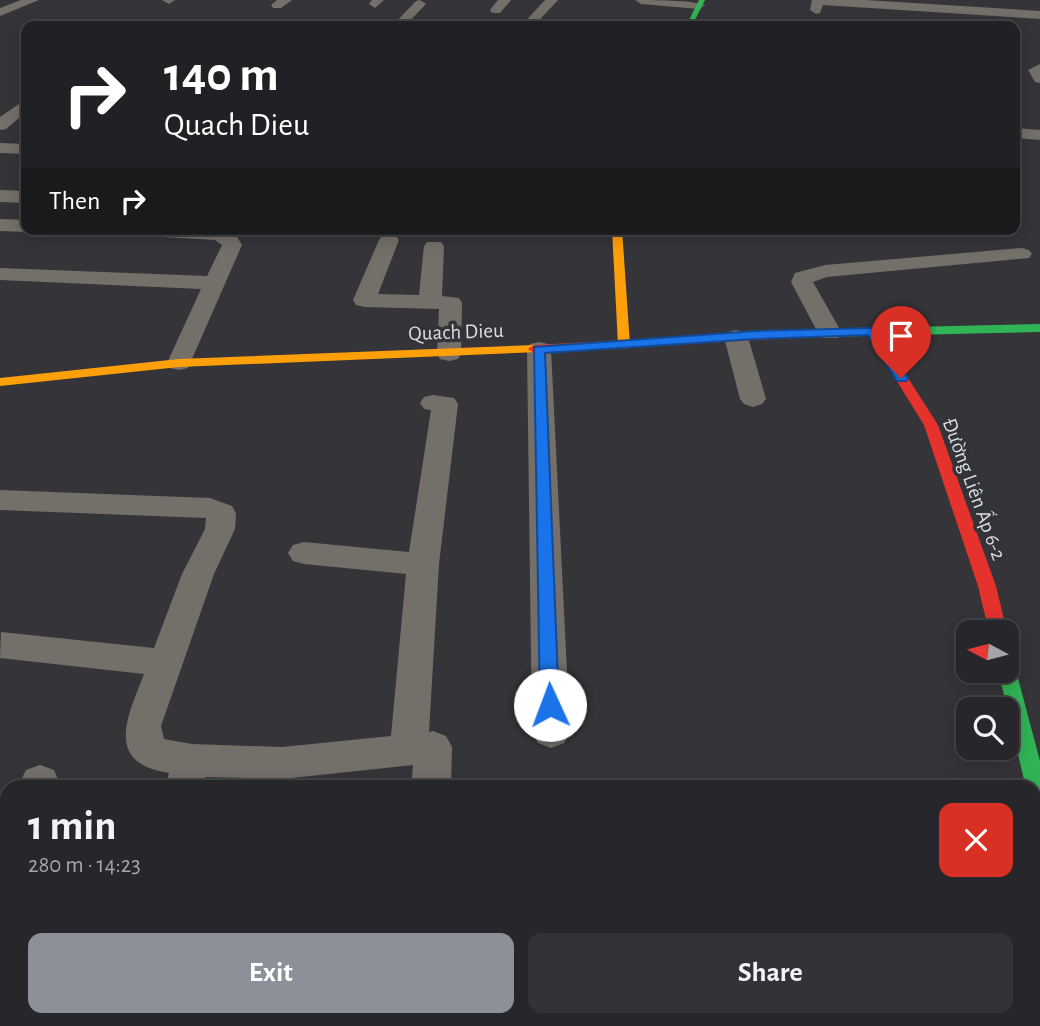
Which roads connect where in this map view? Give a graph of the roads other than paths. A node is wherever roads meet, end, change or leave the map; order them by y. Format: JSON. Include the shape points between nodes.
{"nodes":[{"id":1,"x":33,"y":0,"type":"edge"},
{"id":2,"x":552,"y":0,"type":"edge"},
{"id":3,"x":641,"y":0,"type":"edge"},
{"id":4,"x":701,"y":2,"type":"edge"},
{"id":5,"x":420,"y":4,"type":"dead end"},
{"id":6,"x":964,"y":5,"type":"edge"},
{"id":7,"x":0,"y":12,"type":"edge"},
{"id":8,"x":820,"y":14,"type":"dead end"},
{"id":9,"x":1040,"y":15,"type":"edge"},
{"id":10,"x":403,"y":21,"type":"edge"},
{"id":11,"x":532,"y":21,"type":"edge"},
{"id":12,"x":692,"y":21,"type":"edge"},
{"id":13,"x":972,"y":21,"type":"edge"},
{"id":14,"x":1040,"y":68,"type":"edge"},
{"id":15,"x":1040,"y":79,"type":"edge"},
{"id":16,"x":21,"y":107,"type":"edge"},
{"id":17,"x":0,"y":108,"type":"edge"},
{"id":18,"x":21,"y":109,"type":"edge"},
{"id":19,"x":0,"y":125,"type":"edge"},
{"id":20,"x":1020,"y":133,"type":"edge"},
{"id":21,"x":1040,"y":135,"type":"edge"},
{"id":22,"x":0,"y":148,"type":"edge"},
{"id":23,"x":21,"y":149,"type":"edge"},
{"id":24,"x":0,"y":196,"type":"edge"},
{"id":25,"x":21,"y":197,"type":"edge"},
{"id":26,"x":0,"y":225,"type":"edge"},
{"id":27,"x":21,"y":226,"type":"edge"},
{"id":28,"x":235,"y":235,"type":"edge"},
{"id":29,"x":617,"y":235,"type":"edge"},
{"id":30,"x":389,"y":240,"type":"dead end"},
{"id":31,"x":434,"y":246,"type":"dead end"},
{"id":32,"x":1022,"y":254,"type":"dead end"},
{"id":33,"x":0,"y":274,"type":"edge"},
{"id":34,"x":213,"y":283,"type":"junction"},
{"id":35,"x":430,"y":302,"type":"junction"},
{"id":36,"x":1040,"y":328,"type":"edge"},
{"id":37,"x":872,"y":331,"type":"junction"},
{"id":38,"x":830,"y":333,"type":"junction"},
{"id":39,"x":736,"y":337,"type":"junction"},
{"id":40,"x":624,"y":345,"type":"junction"},
{"id":41,"x":539,"y":349,"type":"junction"},
{"id":42,"x":449,"y":354,"type":"junction"},
{"id":43,"x":179,"y":363,"type":"junction"},
{"id":44,"x":0,"y":382,"type":"edge"},
{"id":45,"x":753,"y":399,"type":"dead end"},
{"id":46,"x":433,"y":404,"type":"dead end"},
{"id":47,"x":0,"y":500,"type":"edge"},
{"id":48,"x":304,"y":553,"type":"dead end"},
{"id":49,"x":423,"y":564,"type":"junction"},
{"id":50,"x":995,"y":620,"type":"edge"},
{"id":51,"x":1,"y":645,"type":"edge"},
{"id":52,"x":166,"y":663,"type":"junction"},
{"id":53,"x":1011,"y":683,"type":"edge"},
{"id":54,"x":551,"y":732,"type":"dead end"},
{"id":55,"x":1032,"y":744,"type":"edge"},
{"id":56,"x":433,"y":747,"type":"dead end"},
{"id":57,"x":187,"y":774,"type":"edge"},
{"id":58,"x":431,"y":780,"type":"edge"},
{"id":59,"x":1037,"y":780,"type":"edge"}],
"edges":[{"from":1,"to":7,"type":"street"},
{"from":2,"to":11,"type":"street"},
{"from":3,"to":4,"type":"street"},
{"from":4,"to":12,"type":"main road"},
{"from":5,"to":10,"type":"street"},
{"from":6,"to":8,"type":"street","via":[[822,1],[817,2]]},
{"from":6,"to":9,"type":"street"},
{"from":6,"to":13,"type":"street"},
{"from":14,"to":15,"type":"street","via":[[1035,70]]},
{"from":16,"to":17,"type":"street"},
{"from":18,"to":19,"type":"street"},
{"from":20,"to":21,"type":"street"},
{"from":22,"to":23,"type":"street"},
{"from":24,"to":25,"type":"street"},
{"from":26,"to":27,"type":"street"},
{"from":28,"to":34,"type":"street"},
{"from":29,"to":40,"type":"main road"},
{"from":30,"to":35,"type":"street","via":[[364,300]]},
{"from":31,"to":35,"type":"street"},
{"from":32,"to":38,"type":"street","via":[[808,275],[802,282]]},
{"from":33,"to":34,"type":"street"},
{"from":34,"to":43,"type":"street"},
{"from":35,"to":42,"type":"street","via":[[451,303]]},
{"from":36,"to":37,"type":"main road","name":"Quach Dieu"},
{"from":37,"to":38,"type":"main road","name":"Quach Dieu"},
{"from":37,"to":50,"type":"main road","name":"Đường Liên Ấp 6-2","via":[[931,425]]},
{"from":38,"to":39,"type":"main road","name":"Quach Dieu"},
{"from":39,"to":40,"type":"main road","name":"Quach Dieu"},
{"from":39,"to":45,"type":"street"},
{"from":40,"to":41,"type":"main road","name":"Quach Dieu"},
{"from":41,"to":42,"type":"main road","name":"Quach Dieu"},
{"from":41,"to":54,"type":"street"},
{"from":42,"to":43,"type":"main road","name":"Quach Dieu"},
{"from":43,"to":44,"type":"main road","name":"Quach Dieu"},
{"from":46,"to":49,"type":"street","via":[[445,404]]},
{"from":47,"to":52,"type":"street","via":[[210,508],[221,513],[220,529],[198,574]]},
{"from":48,"to":49,"type":"street"},
{"from":49,"to":57,"type":"street","via":[[409,750]]},
{"from":51,"to":52,"type":"street"},
{"from":52,"to":57,"type":"street","via":[[143,726],[144,741],[147,748]]},
{"from":53,"to":55,"type":"main road"},
{"from":55,"to":59,"type":"main road"},
{"from":56,"to":58,"type":"street"}]}
